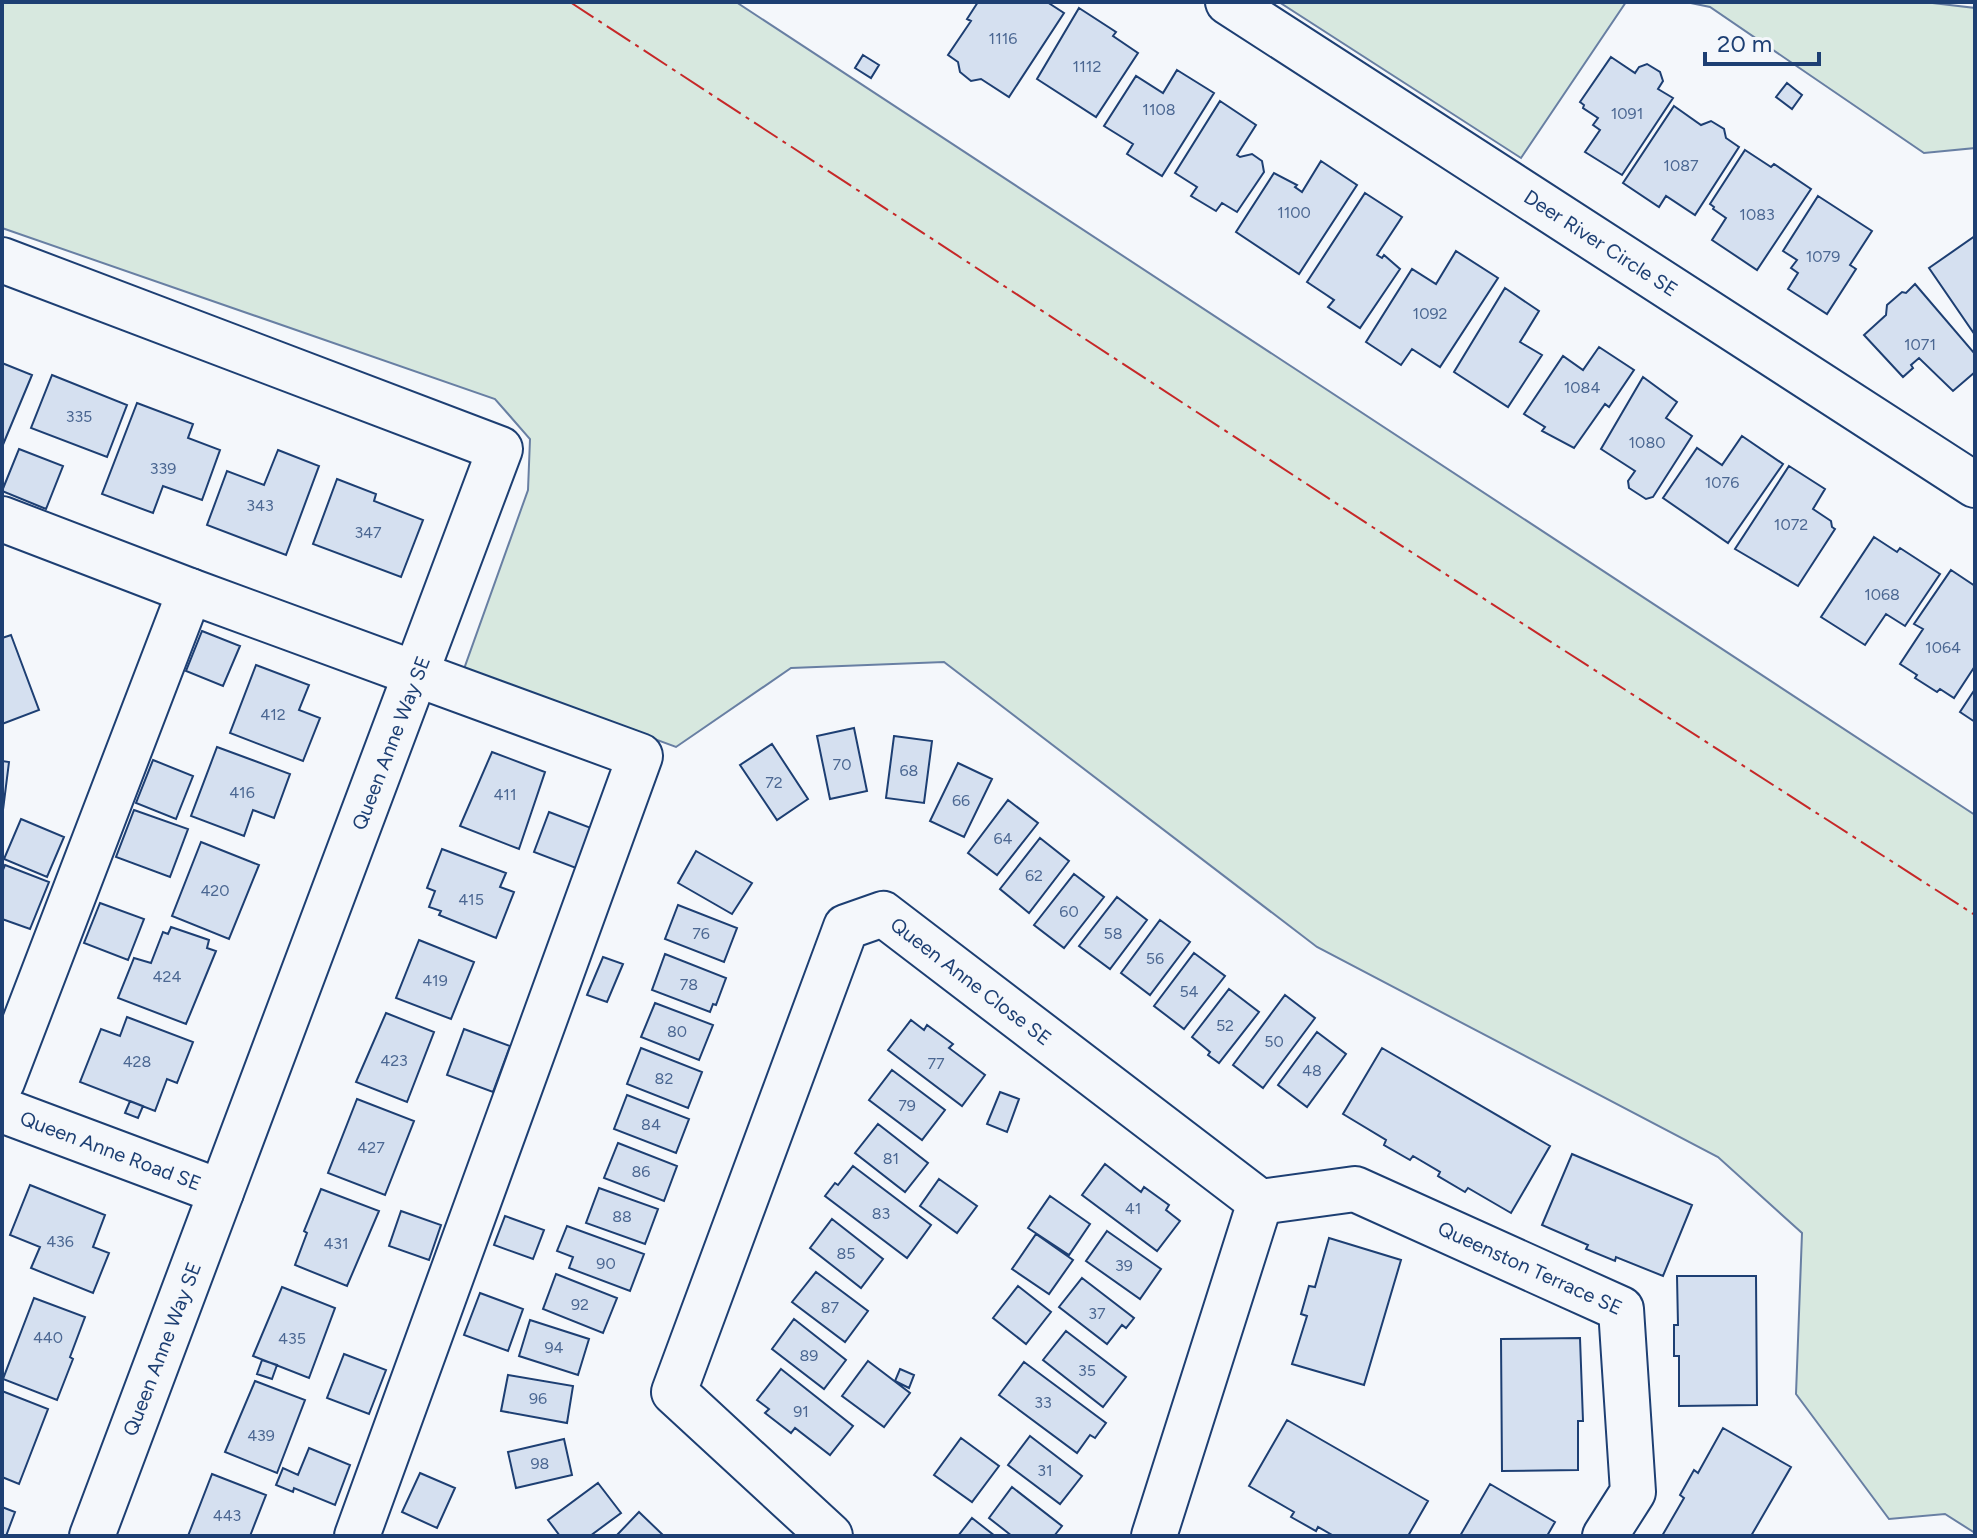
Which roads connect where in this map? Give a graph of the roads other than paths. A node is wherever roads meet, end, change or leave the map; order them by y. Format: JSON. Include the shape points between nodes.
{"nodes":[{"id":1,"x":1228,"y":2,"type":"edge"},
{"id":2,"x":2,"y":260,"type":"edge"},
{"id":3,"x":1975,"y":485,"type":"edge"},
{"id":4,"x":2,"y":519,"type":"edge"},
{"id":5,"x":190,"y":591,"type":"junction"},
{"id":6,"x":417,"y":675,"type":"junction"},
{"id":7,"x":2,"y":1082,"type":"edge"},
{"id":8,"x":2,"y":1110,"type":"edge"},
{"id":9,"x":221,"y":1192,"type":"junction"},
{"id":10,"x":1260,"y":1202,"type":"junction"},
{"id":11,"x":369,"y":1532,"type":"edge"},
{"id":12,"x":92,"y":1536,"type":"edge"},
{"id":13,"x":830,"y":1536,"type":"edge"},
{"id":14,"x":1154,"y":1536,"type":"edge"},
{"id":15,"x":1605,"y":1536,"type":"edge"}],
"edges":[{"from":1,"to":3,"type":"street","name":"Deer River Circle SE"},
{"from":2,"to":6,"type":"street","name":"Queen Anne Way SE","via":[[500,449]]},
{"from":4,"to":5,"type":"street"},
{"from":5,"to":6,"type":"street"},
{"from":5,"to":7,"type":"street"},
{"from":6,"to":9,"type":"street","name":"Queen Anne Way SE"},
{"from":6,"to":11,"type":"street","via":[[640,756]]},
{"from":8,"to":9,"type":"street","name":"Queen Anne Road SE"},
{"from":9,"to":12,"type":"street","name":"Queen Anne Way SE"},
{"from":10,"to":13,"type":"street","name":"Queen Anne Close SE","via":[[883,914],[846,927],[674,1392]]},
{"from":10,"to":14,"type":"street"},
{"from":10,"to":15,"type":"street","name":"Queenston Terrace SE","via":[[1355,1189],[1621,1309],[1633,1492]]}]}
